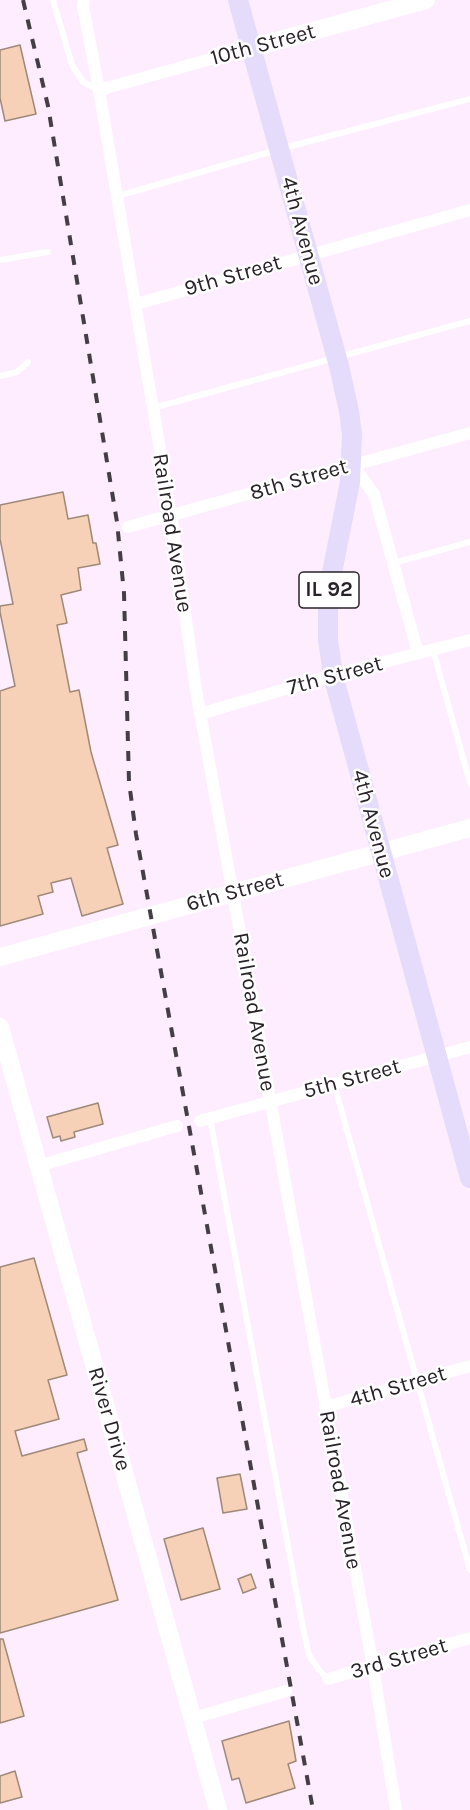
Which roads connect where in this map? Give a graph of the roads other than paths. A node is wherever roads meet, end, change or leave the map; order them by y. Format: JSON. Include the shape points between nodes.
{"nodes":[{"id":1,"x":53,"y":0,"type":"edge"},
{"id":2,"x":84,"y":0,"type":"edge"},
{"id":3,"x":238,"y":0,"type":"edge"},
{"id":4,"x":426,"y":0,"type":"edge"},
{"id":5,"x":251,"y":48,"type":"junction"},
{"id":6,"x":99,"y":90,"type":"junction"},
{"id":7,"x":470,"y":99,"type":"edge"},
{"id":8,"x":280,"y":149,"type":"junction"},
{"id":9,"x":117,"y":196,"type":"junction"},
{"id":10,"x":470,"y":210,"type":"edge"},
{"id":11,"x":48,"y":252,"type":"dead end"},
{"id":12,"x":309,"y":255,"type":"junction"},
{"id":13,"x":0,"y":260,"type":"edge"},
{"id":14,"x":136,"y":304,"type":"junction"},
{"id":15,"x":470,"y":321,"type":"edge"},
{"id":16,"x":337,"y":358,"type":"junction"},
{"id":17,"x":28,"y":362,"type":"dead end"},
{"id":18,"x":0,"y":376,"type":"edge"},
{"id":19,"x":153,"y":408,"type":"junction"},
{"id":20,"x":470,"y":433,"type":"edge"},
{"id":21,"x":352,"y":465,"type":"junction"},
{"id":22,"x":171,"y":515,"type":"junction"},
{"id":23,"x":128,"y":527,"type":"dead end"},
{"id":24,"x":470,"y":542,"type":"edge"},
{"id":25,"x":394,"y":563,"type":"junction"},
{"id":26,"x":470,"y":640,"type":"edge"},
{"id":27,"x":433,"y":650,"type":"junction"},
{"id":28,"x":418,"y":653,"type":"junction"},
{"id":29,"x":333,"y":675,"type":"junction"},
{"id":30,"x":200,"y":714,"type":"junction"},
{"id":31,"x":470,"y":783,"type":"edge"},
{"id":32,"x":470,"y":828,"type":"edge"},
{"id":33,"x":380,"y":853,"type":"junction"},
{"id":34,"x":232,"y":892,"type":"junction"},
{"id":35,"x":0,"y":957,"type":"edge"},
{"id":36,"x":1,"y":1031,"type":"edge"},
{"id":37,"x":470,"y":1047,"type":"edge"},
{"id":38,"x":436,"y":1056,"type":"junction"},
{"id":39,"x":334,"y":1084,"type":"junction"},
{"id":40,"x":270,"y":1101,"type":"junction"},
{"id":41,"x":205,"y":1119,"type":"joint"},
{"id":42,"x":177,"y":1126,"type":"dead end"},
{"id":43,"x":38,"y":1166,"type":"junction"},
{"id":44,"x":470,"y":1178,"type":"edge"},
{"id":45,"x":470,"y":1366,"type":"edge"},
{"id":46,"x":417,"y":1382,"type":"junction"},
{"id":47,"x":325,"y":1407,"type":"junction"},
{"id":48,"x":470,"y":1570,"type":"edge"},
{"id":49,"x":470,"y":1638,"type":"edge"},
{"id":50,"x":373,"y":1667,"type":"junction"},
{"id":51,"x":328,"y":1679,"type":"joint"},
{"id":52,"x":286,"y":1691,"type":"dead end"},
{"id":53,"x":193,"y":1718,"type":"junction"},
{"id":54,"x":218,"y":1810,"type":"edge"},
{"id":55,"x":396,"y":1810,"type":"edge"}],
"edges":[{"from":1,"to":6,"type":"lane","via":[[72,65],[83,82]]},
{"from":2,"to":6,"type":"street","name":"Railroad Avenue"},
{"from":3,"to":5,"type":"main road","name":"4th Avenue","number":"IL 92"},
{"from":4,"to":5,"type":"main road","name":"10th Street"},
{"from":5,"to":6,"type":"street","name":"10th Street"},
{"from":5,"to":8,"type":"main road","name":"4th Avenue","number":"IL 92"},
{"from":6,"to":9,"type":"street","name":"Railroad Avenue"},
{"from":7,"to":8,"type":"lane"},
{"from":8,"to":9,"type":"lane"},
{"from":8,"to":12,"type":"main road","name":"4th Avenue","number":"IL 92"},
{"from":9,"to":14,"type":"street","name":"Railroad Avenue"},
{"from":10,"to":12,"type":"street","name":"9th Street"},
{"from":11,"to":13,"type":"lane"},
{"from":12,"to":14,"type":"street","name":"9th Street"},
{"from":12,"to":16,"type":"main road","name":"4th Avenue","number":"IL 92"},
{"from":14,"to":19,"type":"street","name":"Railroad Avenue"},
{"from":15,"to":16,"type":"lane"},
{"from":16,"to":19,"type":"lane"},
{"from":16,"to":21,"type":"main road","name":"4th Avenue","number":"IL 92","via":[[349,411]]},
{"from":17,"to":18,"type":"lane","via":[[17,372]]},
{"from":19,"to":22,"type":"street","name":"Railroad Avenue"},
{"from":20,"to":21,"type":"street","name":"8th Street"},
{"from":21,"to":22,"type":"street","name":"8th Street"},
{"from":21,"to":25,"type":"street","via":[[374,494]]},
{"from":21,"to":29,"type":"main road","name":"4th Avenue","number":"IL 92","via":[[328,593]]},
{"from":22,"to":23,"type":"street","name":"8th Street"},
{"from":22,"to":30,"type":"street","name":"Railroad Avenue"},
{"from":24,"to":25,"type":"lane"},
{"from":25,"to":28,"type":"street"},
{"from":26,"to":27,"type":"street","name":"7th Street"},
{"from":27,"to":28,"type":"street","name":"7th Street"},
{"from":27,"to":31,"type":"lane"},
{"from":28,"to":29,"type":"street","name":"7th Street"},
{"from":29,"to":30,"type":"street","name":"7th Street"},
{"from":29,"to":33,"type":"main road","name":"4th Avenue","number":"IL 92"},
{"from":30,"to":34,"type":"street","name":"Railroad Avenue"},
{"from":32,"to":33,"type":"main road","name":"6th Street"},
{"from":33,"to":34,"type":"main road","name":"6th Street"},
{"from":33,"to":38,"type":"main road","name":"4th Avenue","number":"IL 92"},
{"from":34,"to":35,"type":"main road","name":"6th Street"},
{"from":34,"to":40,"type":"street","name":"Railroad Avenue"},
{"from":36,"to":43,"type":"main road","name":"River Drive"},
{"from":37,"to":38,"type":"street","name":"5th Street"},
{"from":38,"to":39,"type":"street","name":"5th Street"},
{"from":38,"to":44,"type":"main road","name":"4th Avenue","number":"IL 92"},
{"from":39,"to":40,"type":"street","name":"5th Street"},
{"from":39,"to":46,"type":"lane"},
{"from":40,"to":41,"type":"street","name":"5th Street"},
{"from":40,"to":47,"type":"street","name":"Railroad Avenue"},
{"from":41,"to":51,"type":"lane","via":[[303,1628],[309,1655]]},
{"from":42,"to":43,"type":"street"},
{"from":43,"to":53,"type":"main road","name":"River Drive"},
{"from":45,"to":46,"type":"street","name":"4th Street"},
{"from":46,"to":47,"type":"street","name":"4th Street"},
{"from":46,"to":48,"type":"lane"},
{"from":47,"to":50,"type":"street","name":"Railroad Avenue"},
{"from":49,"to":50,"type":"street","name":"3rd Street"},
{"from":50,"to":51,"type":"street","name":"3rd Street"},
{"from":50,"to":55,"type":"street","name":"Railroad Avenue"},
{"from":52,"to":53,"type":"street"},
{"from":53,"to":54,"type":"main road","name":"River Drive"}]}
